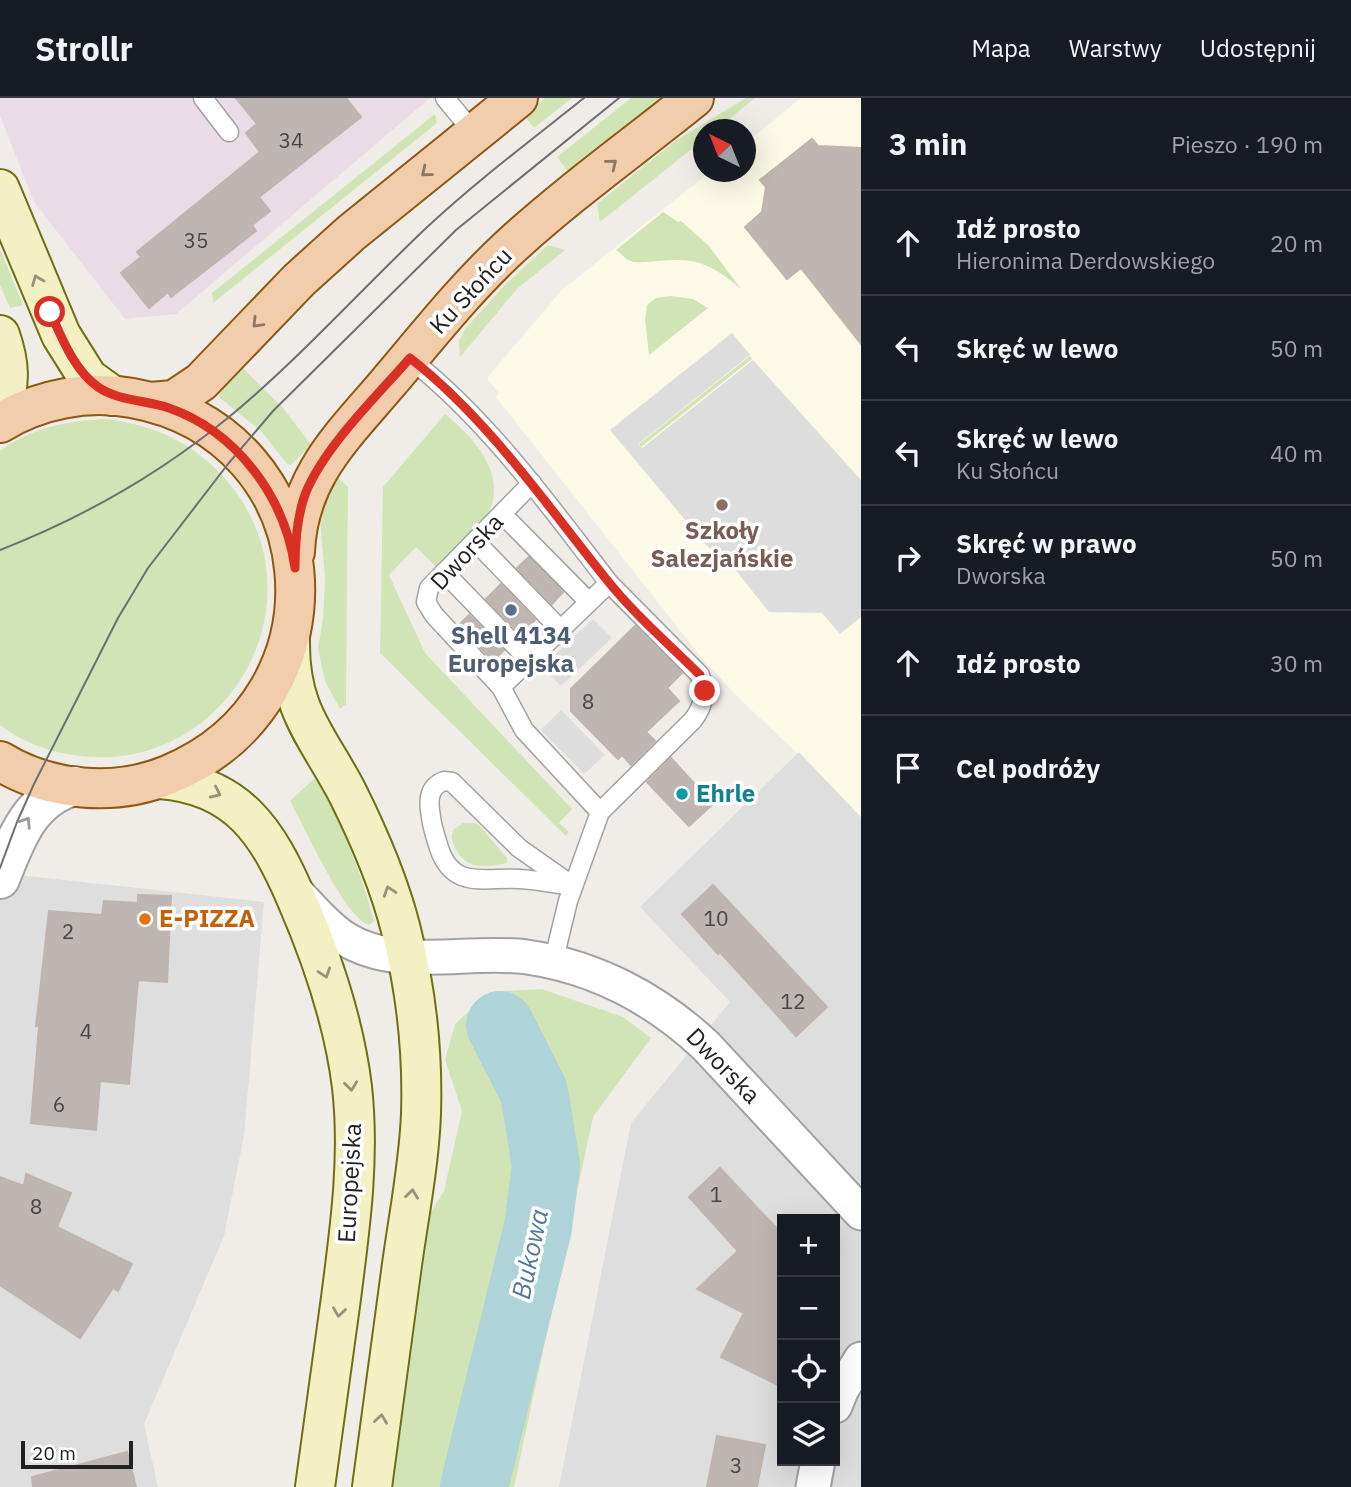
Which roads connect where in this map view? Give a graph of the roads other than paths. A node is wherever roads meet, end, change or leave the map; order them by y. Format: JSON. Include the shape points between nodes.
{"nodes":[{"id":1,"x":203,"y":98,"type":"edge"},
{"id":2,"x":445,"y":98,"type":"edge"},
{"id":3,"x":517,"y":98,"type":"edge"},
{"id":4,"x":694,"y":98,"type":"edge"},
{"id":5,"x":229,"y":132,"type":"dead end"},
{"id":6,"x":474,"y":134,"type":"junction"},
{"id":7,"x":0,"y":189,"type":"edge"},
{"id":8,"x":0,"y":335,"type":"edge"},
{"id":9,"x":410,"y":358,"type":"junction"},
{"id":10,"x":131,"y":399,"type":"junction"},
{"id":11,"x":0,"y":410,"type":"edge"},
{"id":12,"x":0,"y":423,"type":"edge"},
{"id":13,"x":532,"y":484,"type":"junction"},
{"id":14,"x":502,"y":514,"type":"junction"},
{"id":15,"x":475,"y":541,"type":"junction"},
{"id":16,"x":295,"y":568,"type":"junction"},
{"id":17,"x":444,"y":572,"type":"junction"},
{"id":18,"x":609,"y":583,"type":"junction"},
{"id":19,"x":589,"y":602,"type":"junction"},
{"id":20,"x":561,"y":629,"type":"junction"},
{"id":21,"x":290,"y":641,"type":"junction"},
{"id":22,"x":529,"y":660,"type":"junction"},
{"id":23,"x":501,"y":687,"type":"junction"},
{"id":24,"x":0,"y":761,"type":"edge"},
{"id":25,"x":160,"y":779,"type":"junction"},
{"id":26,"x":74,"y":786,"type":"junction"},
{"id":27,"x":600,"y":813,"type":"junction"},
{"id":28,"x":0,"y":878,"type":"edge"},
{"id":29,"x":573,"y":886,"type":"junction"},
{"id":30,"x":292,"y":887,"type":"junction"},
{"id":31,"x":408,"y":957,"type":"junction"},
{"id":32,"x":554,"y":963,"type":"junction"},
{"id":33,"x":861,"y":1213,"type":"edge"},
{"id":34,"x":861,"y":1359,"type":"edge"},
{"id":35,"x":836,"y":1403,"type":"edge"},
{"id":36,"x":817,"y":1466,"type":"edge"},
{"id":37,"x":315,"y":1487,"type":"edge"},
{"id":38,"x":372,"y":1487,"type":"edge"},
{"id":39,"x":813,"y":1487,"type":"edge"}],
"edges":[{"from":1,"to":5,"type":"lane"},
{"from":2,"to":6,"type":"lane"},
{"from":3,"to":6,"type":"main road"},
{"from":9,"to":4,"type":"main road","name":"Ku Słońcu","one_way":true,"via":[[511,246]]},
{"from":6,"to":10,"type":"main road","one_way":true,"via":[[299,280],[201,382],[174,400]]},
{"from":10,"to":7,"type":"main road","one_way":true,"via":[[88,378],[61,335]]},
{"from":8,"to":11,"type":"main road","via":[[9,377]]},
{"from":9,"to":13,"type":"lane","via":[[434,377]]},
{"from":9,"to":16,"type":"main road","name":"Ku Słońcu","via":[[315,475],[301,509]]},
{"from":10,"to":12,"type":"main road","via":[[52,401]]},
{"from":10,"to":16,"type":"main road","via":[[195,420],[244,458],[278,509]]},
{"from":13,"to":14,"type":"lane","name":"Dworska"},
{"from":13,"to":18,"type":"lane"},
{"from":14,"to":15,"type":"lane","name":"Dworska"},
{"from":14,"to":19,"type":"lane"},
{"from":15,"to":17,"type":"lane","name":"Dworska"},
{"from":15,"to":20,"type":"lane"},
{"from":16,"to":21,"type":"main road","via":[[296,605]]},
{"from":17,"to":22,"type":"lane"},
{"from":17,"to":23,"type":"lane","name":"Dworska","via":[[429,588],[426,602]]},
{"from":18,"to":19,"type":"lane"},
{"from":18,"to":27,"type":"lane","via":[[700,675],[705,691],[703,707],[694,720]]},
{"from":19,"to":20,"type":"lane"},
{"from":20,"to":22,"type":"lane"},
{"from":21,"to":25,"type":"main road","via":[[271,687],[242,727],[204,758]]},
{"from":31,"to":21,"type":"main road","one_way":true,"via":[[368,836],[299,707]]},
{"from":22,"to":23,"type":"lane"},
{"from":23,"to":27,"type":"lane","name":"Dworska","via":[[524,730]]},
{"from":24,"to":26,"type":"main road","via":[[38,778]]},
{"from":25,"to":26,"type":"main road","via":[[124,787]]},
{"from":25,"to":30,"type":"main road","name":"Europejska","one_way":true,"via":[[200,786],[233,802],[259,830]]},
{"from":28,"to":26,"type":"street","one_way":true,"via":[[33,811],[49,797]]},
{"from":27,"to":29,"type":"lane"},
{"from":29,"to":29,"type":"lane","via":[[519,848],[452,782],[444,781],[432,789],[431,817],[449,869],[469,879]]},
{"from":29,"to":32,"type":"lane"},
{"from":30,"to":31,"type":"street","name":"Europejska","via":[[343,937],[367,949]]},
{"from":30,"to":37,"type":"main road","name":"Europejska","one_way":true,"via":[[339,1019],[354,1123],[351,1224]]},
{"from":31,"to":32,"type":"street","name":"Dworska","via":[[526,957]]},
{"from":38,"to":31,"type":"main road","one_way":true,"via":[[421,1115],[419,1030]]},
{"from":32,"to":33,"type":"street","name":"Dworska","via":[[600,976],[683,1024]]},
{"from":34,"to":35,"type":"street"},
{"from":36,"to":39,"type":"street"}]}
